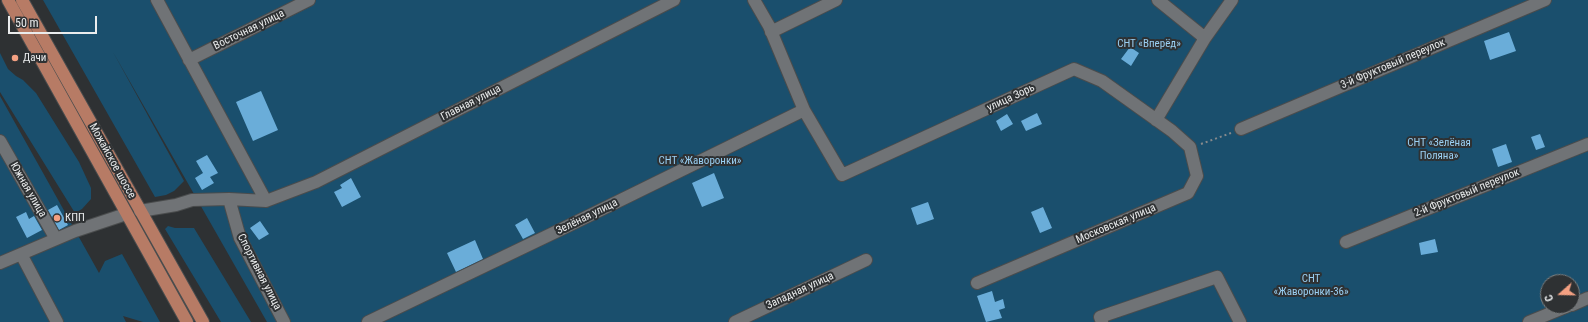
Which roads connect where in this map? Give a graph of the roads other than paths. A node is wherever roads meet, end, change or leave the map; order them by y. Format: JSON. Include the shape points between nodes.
{"nodes":[{"id":1,"x":8,"y":0,"type":"edge"},
{"id":2,"x":22,"y":0,"type":"edge"},
{"id":3,"x":156,"y":0,"type":"edge"},
{"id":4,"x":309,"y":0,"type":"edge"},
{"id":5,"x":674,"y":0,"type":"edge"},
{"id":6,"x":754,"y":0,"type":"edge"},
{"id":7,"x":836,"y":0,"type":"edge"},
{"id":8,"x":1158,"y":0,"type":"edge"},
{"id":9,"x":1232,"y":0,"type":"edge"},
{"id":10,"x":1545,"y":0,"type":"edge"},
{"id":11,"x":771,"y":32,"type":"junction"},
{"id":12,"x":1205,"y":38,"type":"junction"},
{"id":13,"x":189,"y":60,"type":"junction"},
{"id":14,"x":804,"y":110,"type":"junction"},
{"id":15,"x":1156,"y":120,"type":"junction"},
{"id":16,"x":1241,"y":129,"type":"road end"},
{"id":17,"x":0,"y":141,"type":"edge"},
{"id":18,"x":1588,"y":144,"type":"edge"},
{"id":19,"x":1190,"y":147,"type":"joint"},
{"id":20,"x":229,"y":199,"type":"junction"},
{"id":21,"x":266,"y":201,"type":"junction"},
{"id":22,"x":140,"y":211,"type":"junction"},
{"id":23,"x":126,"y":214,"type":"junction"},
{"id":24,"x":56,"y":239,"type":"junction"},
{"id":25,"x":1346,"y":242,"type":"dead end"},
{"id":26,"x":21,"y":254,"type":"junction"},
{"id":27,"x":866,"y":260,"type":"dead end"},
{"id":28,"x":0,"y":263,"type":"edge"},
{"id":29,"x":977,"y":283,"type":"dead end"},
{"id":30,"x":1548,"y":314,"type":"edge"},
{"id":31,"x":57,"y":322,"type":"edge"},
{"id":32,"x":187,"y":322,"type":"edge"},
{"id":33,"x":203,"y":322,"type":"edge"},
{"id":34,"x":284,"y":322,"type":"edge"},
{"id":35,"x":368,"y":322,"type":"edge"},
{"id":36,"x":734,"y":322,"type":"edge"},
{"id":37,"x":1102,"y":322,"type":"edge"},
{"id":38,"x":1240,"y":322,"type":"edge"},
{"id":39,"x":1529,"y":322,"type":"edge"}],
"edges":[{"from":1,"to":23,"type":"main road","name":"Можайское шоссе"},
{"from":2,"to":22,"type":"main road","name":"Можайское шоссе"},
{"from":3,"to":13,"type":"street"},
{"from":4,"to":13,"type":"street","name":"Восточная улица"},
{"from":5,"to":21,"type":"street","name":"Главная улица","via":[[316,182]]},
{"from":6,"to":11,"type":"street"},
{"from":7,"to":11,"type":"street"},
{"from":8,"to":12,"type":"street"},
{"from":9,"to":12,"type":"street"},
{"from":10,"to":16,"type":"street","name":"3-й Фруктовый переулок"},
{"from":11,"to":14,"type":"street"},
{"from":12,"to":15,"type":"street"},
{"from":13,"to":21,"type":"street"},
{"from":14,"to":15,"type":"street","name":"улица Зорь","via":[[842,175],[1074,69],[1102,81]]},
{"from":14,"to":35,"type":"street","name":"Зелёная улица"},
{"from":15,"to":19,"type":"street","name":"улица Зорь"},
{"from":17,"to":24,"type":"street","name":"Южная улица"},
{"from":18,"to":25,"type":"street","name":"2-й Фруктовый переулок"},
{"from":19,"to":29,"type":"street","name":"Московская улица","via":[[1197,176],[1188,193]]},
{"from":20,"to":21,"type":"street"},
{"from":20,"to":22,"type":"street","via":[[192,200]]},
{"from":20,"to":34,"type":"street","name":"Спортивная улица","via":[[240,238]]},
{"from":22,"to":33,"type":"main road","name":"Можайское шоссе"},
{"from":23,"to":24,"type":"street"},
{"from":23,"to":32,"type":"main road","name":"Можайское шоссе"},
{"from":24,"to":26,"type":"street"},
{"from":26,"to":28,"type":"street"},
{"from":26,"to":31,"type":"street"},
{"from":27,"to":36,"type":"street","name":"Западная улица"},
{"from":30,"to":39,"type":"street"},
{"from":37,"to":38,"type":"street","via":[[1100,317],[1217,277]]}]}
